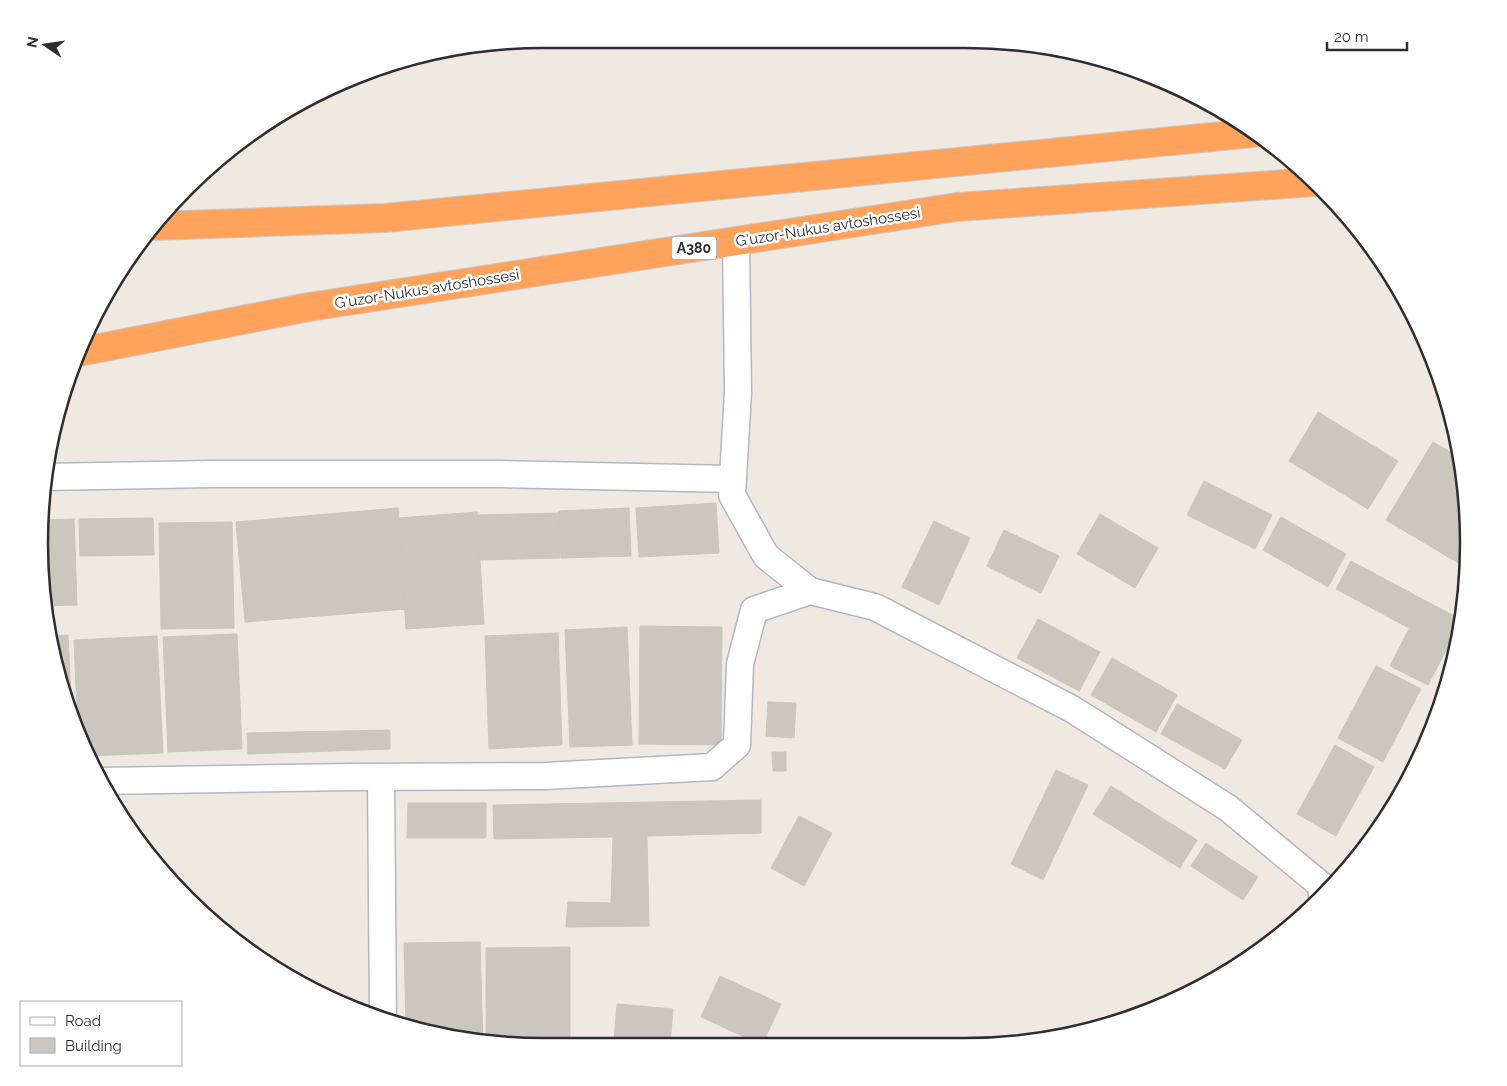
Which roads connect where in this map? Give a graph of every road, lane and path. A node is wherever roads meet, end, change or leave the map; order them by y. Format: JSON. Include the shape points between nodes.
{"nodes":[{"id":1,"x":1243,"y":134,"type":"edge"},
{"id":2,"x":1304,"y":183,"type":"edge"},
{"id":3,"x":162,"y":226,"type":"edge"},
{"id":4,"x":736,"y":241,"type":"junction"},
{"id":5,"x":86,"y":351,"type":"edge"},
{"id":6,"x":52,"y":478,"type":"edge"},
{"id":7,"x":733,"y":480,"type":"junction"},
{"id":8,"x":810,"y":591,"type":"junction"},
{"id":9,"x":381,"y":777,"type":"junction"},
{"id":10,"x":109,"y":781,"type":"edge"},
{"id":11,"x":1320,"y":887,"type":"edge"},
{"id":12,"x":383,"y":1012,"type":"edge"}],
"edges":[{"from":1,"to":3,"type":"highway","via":[[386,218]]},
{"from":2,"to":4,"type":"highway","name":"G'uzor-Nukus avtoshossesi","number":"A380","via":[[957,207]]},
{"from":4,"to":5,"type":"highway","name":"G'uzor-Nukus avtoshossesi","number":"A380","via":[[309,307]]},
{"from":4,"to":7,"type":"street","via":[[738,392]]},
{"from":6,"to":7,"type":"street","via":[[499,474]]},
{"from":7,"to":8,"type":"street","via":[[732,496],[766,556]]},
{"from":8,"to":9,"type":"street","via":[[754,610],[740,664],[737,745],[712,767],[545,776]]},
{"from":8,"to":11,"type":"street","via":[[875,607],[1072,709],[1228,808]]},
{"from":9,"to":10,"type":"street"},
{"from":9,"to":12,"type":"street"}]}
